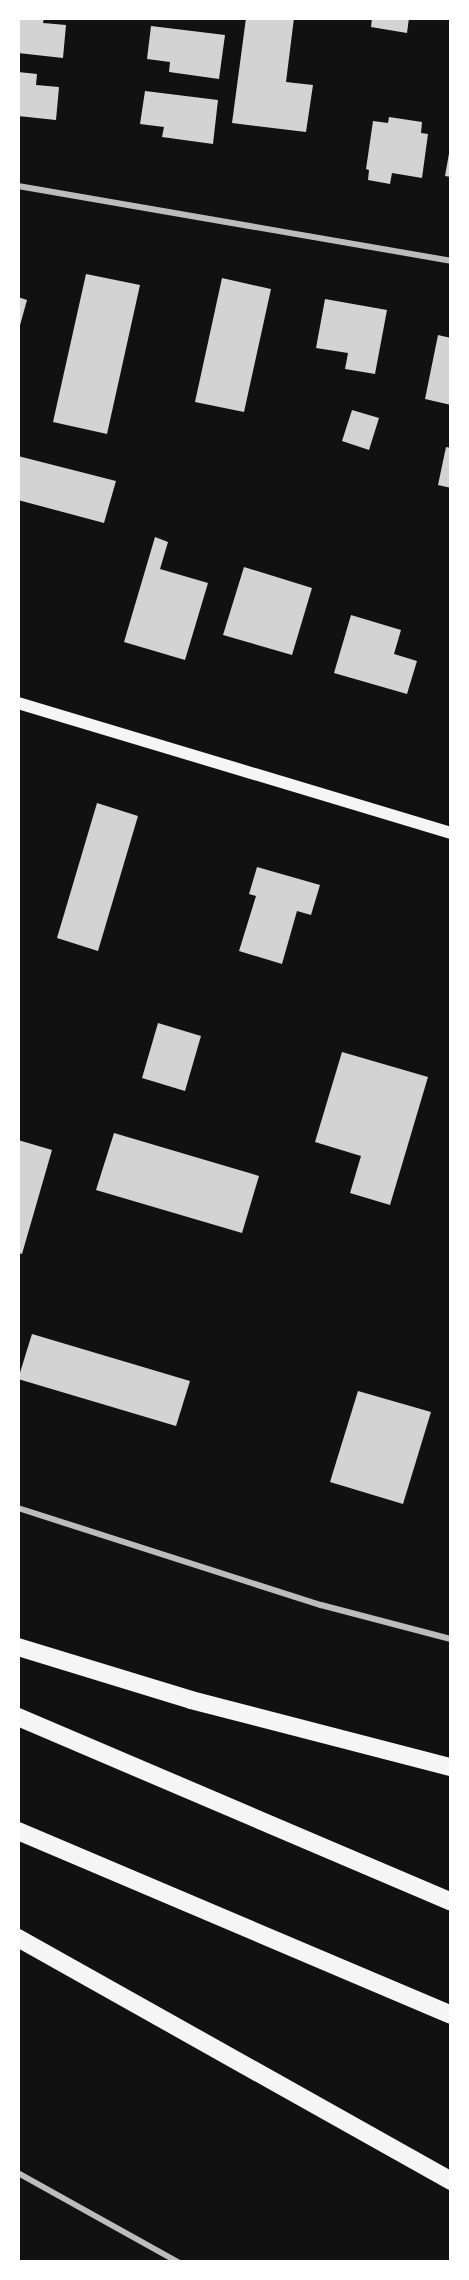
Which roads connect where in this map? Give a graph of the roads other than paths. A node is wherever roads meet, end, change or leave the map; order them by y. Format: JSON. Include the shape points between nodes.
{"nodes":[{"id":1,"x":18,"y":186,"type":"edge"},
{"id":2,"x":451,"y":261,"type":"edge"},
{"id":3,"x":18,"y":703,"type":"edge"},
{"id":4,"x":451,"y":833,"type":"edge"},
{"id":5,"x":18,"y":1508,"type":"edge"},
{"id":6,"x":451,"y":1639,"type":"edge"},
{"id":7,"x":18,"y":1647,"type":"edge"},
{"id":8,"x":18,"y":1717,"type":"edge"},
{"id":9,"x":451,"y":1767,"type":"edge"},
{"id":10,"x":18,"y":1831,"type":"edge"},
{"id":11,"x":451,"y":1902,"type":"edge"},
{"id":12,"x":18,"y":1938,"type":"edge"},
{"id":13,"x":451,"y":2014,"type":"edge"},
{"id":14,"x":18,"y":2173,"type":"edge"},
{"id":15,"x":451,"y":2181,"type":"edge"},
{"id":16,"x":178,"y":2262,"type":"edge"}],
"edges":[{"from":1,"to":2,"type":"street"},
{"from":3,"to":4,"type":"main road"},
{"from":5,"to":6,"type":"street","via":[[321,1605]]},
{"from":7,"to":9,"type":"highway","via":[[191,1700]]},
{"from":8,"to":11,"type":"highway"},
{"from":10,"to":13,"type":"highway"},
{"from":12,"to":15,"type":"highway"},
{"from":14,"to":16,"type":"street"}]}
